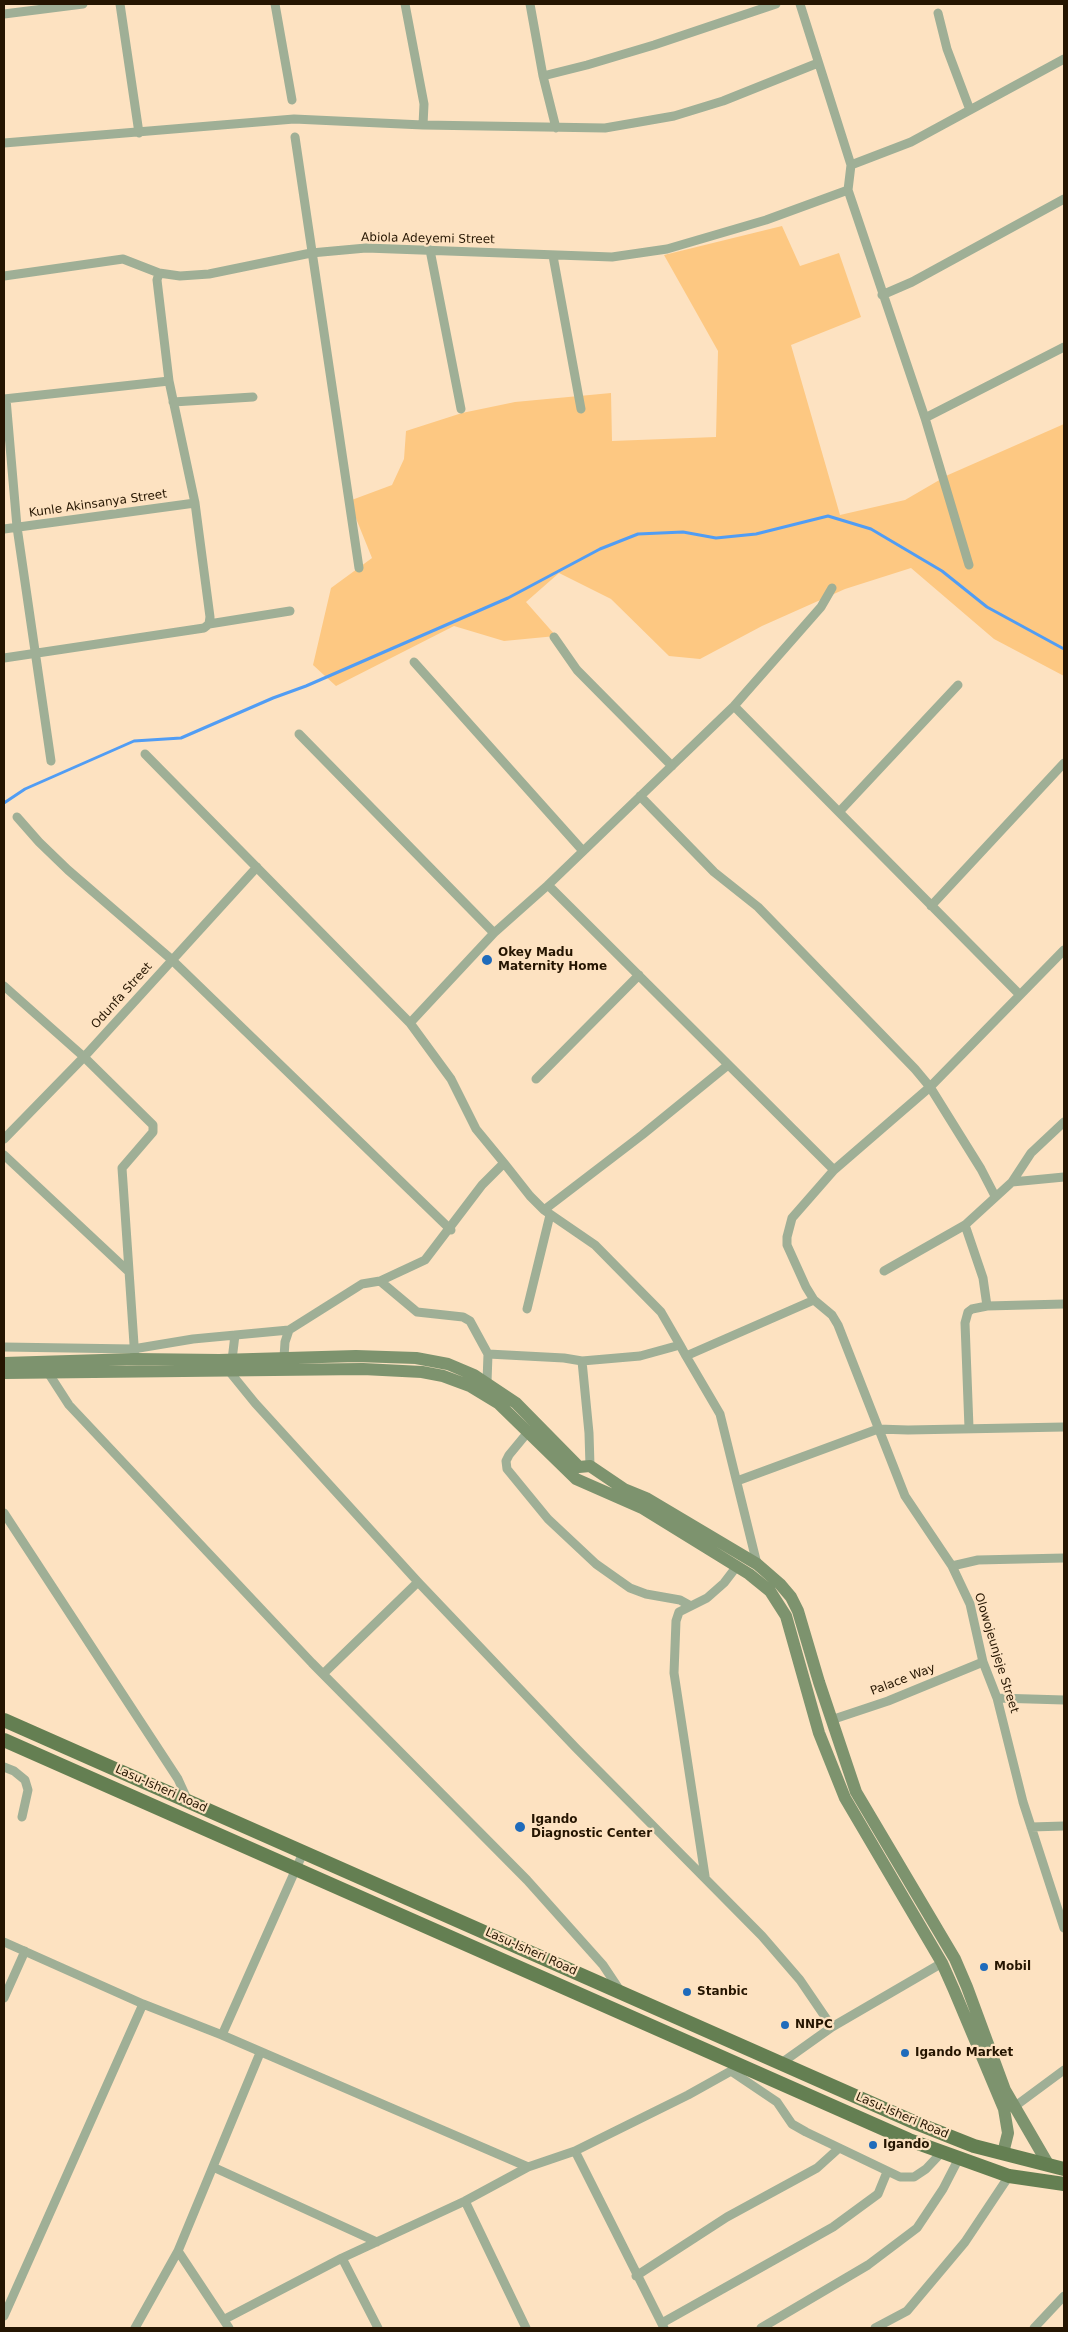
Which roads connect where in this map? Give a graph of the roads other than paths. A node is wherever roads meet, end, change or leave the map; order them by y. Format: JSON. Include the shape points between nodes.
{"nodes":[{"id":1,"x":83,"y":4,"type":"edge"},
{"id":2,"x":120,"y":4,"type":"edge"},
{"id":3,"x":275,"y":4,"type":"edge"},
{"id":4,"x":406,"y":4,"type":"edge"},
{"id":5,"x":530,"y":4,"type":"edge"},
{"id":6,"x":776,"y":4,"type":"edge"},
{"id":7,"x":800,"y":4,"type":"edge"},
{"id":8,"x":938,"y":13,"type":"dead end"},
{"id":9,"x":4,"y":14,"type":"edge"},
{"id":10,"x":1064,"y":59,"type":"edge"},
{"id":11,"x":818,"y":63,"type":"junction"},
{"id":12,"x":543,"y":76,"type":"junction"},
{"id":13,"x":292,"y":100,"type":"dead end"},
{"id":14,"x":970,"y":110,"type":"junction"},
{"id":15,"x":423,"y":125,"type":"junction"},
{"id":16,"x":556,"y":128,"type":"junction"},
{"id":17,"x":139,"y":133,"type":"junction"},
{"id":18,"x":295,"y":137,"type":"dead end"},
{"id":19,"x":4,"y":143,"type":"edge"},
{"id":20,"x":851,"y":165,"type":"junction"},
{"id":21,"x":848,"y":190,"type":"junction"},
{"id":22,"x":1064,"y":199,"type":"edge"},
{"id":23,"x":430,"y":250,"type":"junction"},
{"id":24,"x":311,"y":254,"type":"junction"},
{"id":25,"x":553,"y":256,"type":"junction"},
{"id":26,"x":159,"y":272,"type":"junction"},
{"id":27,"x":4,"y":276,"type":"edge"},
{"id":28,"x":882,"y":295,"type":"junction"},
{"id":29,"x":1064,"y":347,"type":"edge"},
{"id":30,"x":169,"y":381,"type":"junction"},
{"id":31,"x":253,"y":397,"type":"dead end"},
{"id":32,"x":5,"y":399,"type":"edge"},
{"id":33,"x":173,"y":402,"type":"junction"},
{"id":34,"x":581,"y":409,"type":"dead end"},
{"id":35,"x":461,"y":410,"type":"dead end"},
{"id":36,"x":925,"y":418,"type":"junction"},
{"id":37,"x":195,"y":503,"type":"junction"},
{"id":38,"x":16,"y":527,"type":"junction"},
{"id":39,"x":4,"y":529,"type":"edge"},
{"id":40,"x":969,"y":565,"type":"dead end"},
{"id":41,"x":359,"y":568,"type":"dead end"},
{"id":42,"x":832,"y":588,"type":"dead end"},
{"id":43,"x":290,"y":611,"type":"dead end"},
{"id":44,"x":209,"y":624,"type":"junction"},
{"id":45,"x":554,"y":637,"type":"dead end"},
{"id":46,"x":36,"y":655,"type":"junction"},
{"id":47,"x":4,"y":658,"type":"edge"},
{"id":48,"x":414,"y":662,"type":"dead end"},
{"id":49,"x":958,"y":685,"type":"dead end"},
{"id":50,"x":734,"y":706,"type":"junction"},
{"id":51,"x":300,"y":734,"type":"dead end"},
{"id":52,"x":145,"y":754,"type":"dead end"},
{"id":53,"x":52,"y":762,"type":"dead end"},
{"id":54,"x":1064,"y":763,"type":"edge"},
{"id":55,"x":672,"y":766,"type":"junction"},
{"id":56,"x":640,"y":796,"type":"junction"},
{"id":57,"x":840,"y":811,"type":"junction"},
{"id":58,"x":17,"y":817,"type":"dead end"},
{"id":59,"x":583,"y":851,"type":"junction"},
{"id":60,"x":257,"y":868,"type":"junction"},
{"id":61,"x":548,"y":885,"type":"junction"},
{"id":62,"x":931,"y":906,"type":"junction"},
{"id":63,"x":494,"y":933,"type":"junction"},
{"id":64,"x":1064,"y":950,"type":"edge"},
{"id":65,"x":172,"y":959,"type":"junction"},
{"id":66,"x":639,"y":974,"type":"junction"},
{"id":67,"x":4,"y":986,"type":"edge"},
{"id":68,"x":1019,"y":994,"type":"junction"},
{"id":69,"x":410,"y":1023,"type":"junction"},
{"id":70,"x":84,"y":1058,"type":"junction"},
{"id":71,"x":728,"y":1065,"type":"junction"},
{"id":72,"x":536,"y":1079,"type":"dead end"},
{"id":73,"x":930,"y":1087,"type":"junction"},
{"id":74,"x":1064,"y":1122,"type":"edge"},
{"id":75,"x":4,"y":1139,"type":"edge"},
{"id":76,"x":4,"y":1155,"type":"edge"},
{"id":77,"x":504,"y":1163,"type":"junction"},
{"id":78,"x":834,"y":1170,"type":"junction"},
{"id":79,"x":1064,"y":1177,"type":"edge"},
{"id":80,"x":1012,"y":1182,"type":"junction"},
{"id":81,"x":995,"y":1196,"type":"junction"},
{"id":82,"x":547,"y":1212,"type":"junction"},
{"id":83,"x":965,"y":1225,"type":"junction"},
{"id":84,"x":451,"y":1230,"type":"junction"},
{"id":85,"x":128,"y":1271,"type":"junction"},
{"id":86,"x":884,"y":1271,"type":"dead end"},
{"id":87,"x":380,"y":1281,"type":"junction"},
{"id":88,"x":814,"y":1300,"type":"junction"},
{"id":89,"x":1064,"y":1304,"type":"edge"},
{"id":90,"x":987,"y":1306,"type":"junction"},
{"id":91,"x":527,"y":1309,"type":"dead end"},
{"id":92,"x":289,"y":1330,"type":"junction"},
{"id":93,"x":235,"y":1335,"type":"junction"},
{"id":94,"x":680,"y":1346,"type":"junction"},
{"id":95,"x":4,"y":1347,"type":"edge"},
{"id":96,"x":34,"y":1347,"type":"junction"},
{"id":97,"x":134,"y":1354,"type":"junction"},
{"id":98,"x":488,"y":1354,"type":"junction"},
{"id":99,"x":686,"y":1356,"type":"junction"},
{"id":100,"x":284,"y":1357,"type":"junction"},
{"id":101,"x":582,"y":1361,"type":"junction"},
{"id":102,"x":4,"y":1363,"type":"edge"},
{"id":103,"x":33,"y":1363,"type":"junction"},
{"id":104,"x":231,"y":1365,"type":"junction"},
{"id":105,"x":4,"y":1373,"type":"edge"},
{"id":106,"x":49,"y":1374,"type":"junction"},
{"id":107,"x":486,"y":1382,"type":"junction"},
{"id":108,"x":1064,"y":1427,"type":"edge"},
{"id":109,"x":878,"y":1428,"type":"junction"},
{"id":110,"x":969,"y":1428,"type":"junction"},
{"id":111,"x":528,"y":1432,"type":"junction"},
{"id":112,"x":590,"y":1466,"type":"junction"},
{"id":113,"x":737,"y":1481,"type":"junction"},
{"id":114,"x":4,"y":1513,"type":"edge"},
{"id":115,"x":1064,"y":1558,"type":"edge"},
{"id":116,"x":758,"y":1564,"type":"junction"},
{"id":117,"x":737,"y":1566,"type":"junction"},
{"id":118,"x":952,"y":1566,"type":"junction"},
{"id":119,"x":418,"y":1582,"type":"junction"},
{"id":120,"x":689,"y":1605,"type":"junction"},
{"id":121,"x":982,"y":1662,"type":"junction"},
{"id":122,"x":323,"y":1674,"type":"junction"},
{"id":123,"x":997,"y":1698,"type":"junction"},
{"id":124,"x":1064,"y":1700,"type":"edge"},
{"id":125,"x":4,"y":1720,"type":"edge"},
{"id":126,"x":831,"y":1720,"type":"junction"},
{"id":127,"x":4,"y":1740,"type":"edge"},
{"id":128,"x":4,"y":1767,"type":"edge"},
{"id":129,"x":188,"y":1801,"type":"junction"},
{"id":130,"x":22,"y":1816,"type":"dead end"},
{"id":131,"x":1064,"y":1826,"type":"edge"},
{"id":132,"x":1031,"y":1827,"type":"junction"},
{"id":133,"x":303,"y":1853,"type":"junction"},
{"id":134,"x":297,"y":1868,"type":"junction"},
{"id":135,"x":705,"y":1876,"type":"junction"},
{"id":136,"x":1064,"y":1928,"type":"edge"},
{"id":137,"x":4,"y":1942,"type":"edge"},
{"id":138,"x":25,"y":1951,"type":"junction"},
{"id":139,"x":942,"y":1963,"type":"junction"},
{"id":140,"x":622,"y":1992,"type":"junction"},
{"id":141,"x":4,"y":1998,"type":"edge"},
{"id":142,"x":143,"y":2004,"type":"junction"},
{"id":143,"x":832,"y":2026,"type":"junction"},
{"id":144,"x":222,"y":2035,"type":"junction"},
{"id":145,"x":260,"y":2053,"type":"junction"},
{"id":146,"x":780,"y":2064,"type":"junction"},
{"id":147,"x":734,"y":2067,"type":"junction"},
{"id":148,"x":1064,"y":2070,"type":"edge"},
{"id":149,"x":1014,"y":2107,"type":"junction"},
{"id":150,"x":838,"y":2149,"type":"junction"},
{"id":151,"x":575,"y":2151,"type":"junction"},
{"id":152,"x":942,"y":2152,"type":"junction"},
{"id":153,"x":1003,"y":2153,"type":"junction"},
{"id":154,"x":959,"y":2158,"type":"junction"},
{"id":155,"x":1048,"y":2164,"type":"junction"},
{"id":156,"x":213,"y":2167,"type":"junction"},
{"id":157,"x":528,"y":2167,"type":"junction"},
{"id":158,"x":1064,"y":2169,"type":"edge"},
{"id":159,"x":887,"y":2172,"type":"junction"},
{"id":160,"x":1009,"y":2176,"type":"junction"},
{"id":161,"x":1064,"y":2184,"type":"edge"},
{"id":162,"x":465,"y":2201,"type":"junction"},
{"id":163,"x":377,"y":2242,"type":"junction"},
{"id":164,"x":178,"y":2251,"type":"junction"},
{"id":165,"x":342,"y":2258,"type":"junction"},
{"id":166,"x":636,"y":2276,"type":"junction"},
{"id":167,"x":1064,"y":2296,"type":"edge"},
{"id":168,"x":4,"y":2316,"type":"edge"},
{"id":169,"x":225,"y":2319,"type":"junction"},
{"id":170,"x":663,"y":2326,"type":"edge"},
{"id":171,"x":135,"y":2328,"type":"edge"},
{"id":172,"x":229,"y":2328,"type":"edge"},
{"id":173,"x":378,"y":2328,"type":"edge"},
{"id":174,"x":526,"y":2328,"type":"edge"},
{"id":175,"x":761,"y":2328,"type":"edge"},
{"id":176,"x":875,"y":2328,"type":"edge"},
{"id":177,"x":1034,"y":2328,"type":"edge"}],
"edges":[{"from":1,"to":9,"type":"street"},
{"from":2,"to":17,"type":"street"},
{"from":3,"to":13,"type":"street"},
{"from":4,"to":15,"type":"street","via":[[424,104]]},
{"from":5,"to":12,"type":"street"},
{"from":6,"to":12,"type":"street","via":[[587,66]]},
{"from":7,"to":11,"type":"street"},
{"from":8,"to":14,"type":"street","via":[[947,49]]},
{"from":10,"to":14,"type":"street"},
{"from":11,"to":16,"type":"street","via":[[723,101],[674,116],[605,128]]},
{"from":11,"to":20,"type":"street"},
{"from":12,"to":16,"type":"street"},
{"from":14,"to":20,"type":"street","via":[[911,142]]},
{"from":15,"to":16,"type":"street"},
{"from":15,"to":17,"type":"street","via":[[294,119]]},
{"from":17,"to":19,"type":"street"},
{"from":18,"to":24,"type":"street"},
{"from":20,"to":21,"type":"street"},
{"from":21,"to":25,"type":"street","name":"Abiola Adeyemi Street","via":[[766,220],[667,249],[612,257]]},
{"from":21,"to":28,"type":"street"},
{"from":22,"to":28,"type":"street"},
{"from":23,"to":24,"type":"street","name":"Abiola Adeyemi Street","via":[[366,248]]},
{"from":23,"to":25,"type":"street","name":"Abiola Adeyemi Street"},
{"from":23,"to":35,"type":"street"},
{"from":24,"to":26,"type":"street","name":"Abiola Adeyemi Street","via":[[209,274],[180,276]]},
{"from":24,"to":41,"type":"street"},
{"from":25,"to":34,"type":"street"},
{"from":26,"to":27,"type":"street","name":"Abiola Adeyemi Street","via":[[123,259]]},
{"from":26,"to":30,"type":"street","via":[[157,280]]},
{"from":28,"to":36,"type":"street"},
{"from":29,"to":36,"type":"street"},
{"from":30,"to":32,"type":"street"},
{"from":30,"to":33,"type":"street"},
{"from":31,"to":33,"type":"street"},
{"from":32,"to":38,"type":"street"},
{"from":33,"to":37,"type":"street"},
{"from":36,"to":40,"type":"street"},
{"from":37,"to":38,"type":"street","name":"Kunle Akinsanya Street"},
{"from":37,"to":44,"type":"street"},
{"from":38,"to":39,"type":"street","name":"Kunle Akinsanya Street"},
{"from":38,"to":46,"type":"street"},
{"from":42,"to":50,"type":"street","via":[[821,606]]},
{"from":43,"to":44,"type":"street"},
{"from":44,"to":46,"type":"street","via":[[204,628]]},
{"from":45,"to":55,"type":"street","via":[[577,670]]},
{"from":46,"to":47,"type":"street"},
{"from":46,"to":53,"type":"street"},
{"from":48,"to":59,"type":"street"},
{"from":49,"to":57,"type":"street"},
{"from":50,"to":55,"type":"street"},
{"from":50,"to":57,"type":"street"},
{"from":51,"to":63,"type":"street"},
{"from":52,"to":60,"type":"street"},
{"from":54,"to":62,"type":"street"},
{"from":55,"to":56,"type":"street"},
{"from":56,"to":59,"type":"street"},
{"from":56,"to":73,"type":"street","via":[[714,872],[758,907]]},
{"from":57,"to":62,"type":"street"},
{"from":58,"to":65,"type":"street","via":[[68,870]]},
{"from":59,"to":61,"type":"street"},
{"from":60,"to":65,"type":"street","name":"Odunfa Street"},
{"from":60,"to":69,"type":"street"},
{"from":61,"to":63,"type":"street"},
{"from":61,"to":66,"type":"street"},
{"from":62,"to":68,"type":"street"},
{"from":63,"to":69,"type":"street"},
{"from":64,"to":68,"type":"street"},
{"from":65,"to":70,"type":"street","name":"Odunfa Street"},
{"from":65,"to":84,"type":"street"},
{"from":66,"to":71,"type":"street"},
{"from":66,"to":72,"type":"street"},
{"from":67,"to":70,"type":"street"},
{"from":68,"to":73,"type":"street"},
{"from":69,"to":77,"type":"street","via":[[451,1079],[476,1128]]},
{"from":70,"to":75,"type":"street","name":"Odunfa Street"},
{"from":70,"to":85,"type":"street","via":[[153,1125],[153,1132],[122,1168]]},
{"from":71,"to":78,"type":"street"},
{"from":71,"to":82,"type":"street"},
{"from":73,"to":78,"type":"street"},
{"from":73,"to":81,"type":"street"},
{"from":74,"to":80,"type":"street","via":[[1032,1153]]},
{"from":76,"to":85,"type":"street"},
{"from":77,"to":82,"type":"street"},
{"from":77,"to":84,"type":"street","via":[[482,1185]]},
{"from":78,"to":88,"type":"street","via":[[792,1218],[787,1237]]},
{"from":79,"to":80,"type":"street"},
{"from":80,"to":81,"type":"street"},
{"from":81,"to":83,"type":"street"},
{"from":82,"to":91,"type":"street"},
{"from":82,"to":94,"type":"street","via":[[595,1245],[616,1266],[661,1312]]},
{"from":83,"to":86,"type":"street"},
{"from":83,"to":90,"type":"street","via":[[982,1278]]},
{"from":84,"to":87,"type":"street","via":[[419,1265]]},
{"from":85,"to":97,"type":"street"},
{"from":87,"to":92,"type":"street","via":[[362,1284]]},
{"from":87,"to":98,"type":"street","via":[[417,1312],[463,1317],[470,1321]]},
{"from":88,"to":99,"type":"street"},
{"from":88,"to":109,"type":"street","name":"Olowojeunjeje Street","via":[[832,1315],[838,1325]]},
{"from":89,"to":90,"type":"street"},
{"from":90,"to":110,"type":"street","via":[[972,1309],[966,1320]]},
{"from":92,"to":93,"type":"street"},
{"from":92,"to":100,"type":"street"},
{"from":93,"to":97,"type":"street","via":[[193,1339]]},
{"from":93,"to":104,"type":"street"},
{"from":94,"to":99,"type":"street"},
{"from":94,"to":101,"type":"street","via":[[640,1356]]},
{"from":95,"to":96,"type":"street"},
{"from":96,"to":97,"type":"street"},
{"from":96,"to":103,"type":"street"},
{"from":97,"to":103,"type":"main road"},
{"from":97,"to":104,"type":"main road"},
{"from":98,"to":101,"type":"street"},
{"from":98,"to":107,"type":"street"},
{"from":99,"to":113,"type":"street","via":[[720,1414]]},
{"from":100,"to":104,"type":"main road"},
{"from":100,"to":107,"type":"main road","via":[[416,1358],[448,1364]]},
{"from":101,"to":112,"type":"street"},
{"from":102,"to":103,"type":"main road"},
{"from":104,"to":106,"type":"main road"},
{"from":104,"to":111,"type":"main road","via":[[422,1372],[443,1376],[486,1394]]},
{"from":104,"to":119,"type":"street","via":[[268,1417]]},
{"from":105,"to":106,"type":"main road"},
{"from":106,"to":122,"type":"street","via":[[69,1405]]},
{"from":107,"to":112,"type":"main road","via":[[516,1403],[578,1467]]},
{"from":108,"to":110,"type":"street"},
{"from":109,"to":110,"type":"street"},
{"from":109,"to":113,"type":"street"},
{"from":109,"to":118,"type":"street","name":"Olowojeunjeje Street","via":[[904,1496]]},
{"from":111,"to":117,"type":"main road","via":[[576,1479],[642,1508]]},
{"from":111,"to":120,"type":"street","via":[[509,1455],[507,1469],[548,1520],[596,1564],[630,1588]]},
{"from":112,"to":116,"type":"main road","via":[[624,1489],[646,1498]]},
{"from":113,"to":116,"type":"street"},
{"from":114,"to":129,"type":"street","via":[[178,1779]]},
{"from":115,"to":118,"type":"street","via":[[978,1560]]},
{"from":116,"to":126,"type":"main road","via":[[791,1596]]},
{"from":117,"to":120,"type":"street","via":[[707,1598]]},
{"from":117,"to":139,"type":"main road","via":[[770,1591],[780,1604],[819,1733],[844,1798]]},
{"from":118,"to":121,"type":"street","name":"Olowojeunjeje Street","via":[[970,1604]]},
{"from":119,"to":122,"type":"street"},
{"from":119,"to":135,"type":"street","via":[[673,1848]]},
{"from":120,"to":135,"type":"street","via":[[679,1612],[676,1620],[674,1673]]},
{"from":121,"to":123,"type":"street","name":"Olowojeunjeje Street"},
{"from":121,"to":126,"type":"street","name":"Palace Way","via":[[888,1701]]},
{"from":122,"to":140,"type":"street","via":[[527,1880],[603,1965]]},
{"from":123,"to":124,"type":"street"},
{"from":123,"to":132,"type":"street","name":"Olowojeunjeje Street"},
{"from":125,"to":129,"type":"main road","name":"Lasu-Isheri Road"},
{"from":126,"to":149,"type":"main road","via":[[856,1792],[954,1959]]},
{"from":127,"to":134,"type":"main road","name":"Lasu-Isheri Road"},
{"from":128,"to":130,"type":"street","via":[[25,1780],[28,1790]]},
{"from":129,"to":133,"type":"main road","name":"Lasu-Isheri Road"},
{"from":131,"to":132,"type":"street"},
{"from":132,"to":136,"type":"street","name":"Olowojeunjeje Street"},
{"from":133,"to":134,"type":"street"},
{"from":133,"to":140,"type":"main road","name":"Lasu-Isheri Road"},
{"from":134,"to":144,"type":"street"},
{"from":134,"to":147,"type":"main road","name":"Lasu-Isheri Road"},
{"from":135,"to":143,"type":"street","via":[[800,1980]]},
{"from":137,"to":138,"type":"street"},
{"from":138,"to":141,"type":"street"},
{"from":138,"to":142,"type":"street"},
{"from":139,"to":143,"type":"street"},
{"from":139,"to":153,"type":"main road","via":[[1004,2109],[1008,2133]]},
{"from":140,"to":146,"type":"main road","name":"Lasu-Isheri Road"},
{"from":142,"to":144,"type":"street"},
{"from":142,"to":168,"type":"street"},
{"from":143,"to":146,"type":"street"},
{"from":144,"to":145,"type":"street"},
{"from":145,"to":156,"type":"street"},
{"from":145,"to":157,"type":"street"},
{"from":146,"to":153,"type":"main road","name":"Lasu-Isheri Road","via":[[916,2123],[974,2146]]},
{"from":147,"to":150,"type":"street","via":[[777,2102],[792,2124]]},
{"from":147,"to":151,"type":"street","via":[[688,2095]]},
{"from":147,"to":152,"type":"main road","name":"Lasu-Isheri Road"},
{"from":148,"to":149,"type":"street"},
{"from":149,"to":155,"type":"main road"},
{"from":150,"to":159,"type":"street"},
{"from":150,"to":166,"type":"street","via":[[817,2168],[727,2217]]},
{"from":151,"to":157,"type":"street"},
{"from":151,"to":166,"type":"street"},
{"from":152,"to":154,"type":"main road","name":"Lasu-Isheri Road"},
{"from":152,"to":159,"type":"street","via":[[914,2177],[900,2178]]},
{"from":153,"to":155,"type":"main road","name":"Lasu-Isheri Road"},
{"from":154,"to":160,"type":"main road","name":"Lasu-Isheri Road"},
{"from":154,"to":175,"type":"street","via":[[917,2228],[868,2265]]},
{"from":155,"to":158,"type":"main road","name":"Lasu-Isheri Road"},
{"from":156,"to":163,"type":"street"},
{"from":156,"to":164,"type":"street"},
{"from":157,"to":162,"type":"street"},
{"from":159,"to":170,"type":"street","via":[[878,2194],[833,2227]]},
{"from":160,"to":161,"type":"main road","name":"Lasu-Isheri Road"},
{"from":160,"to":176,"type":"street","via":[[965,2242],[907,2311]]},
{"from":162,"to":163,"type":"street"},
{"from":162,"to":174,"type":"street"},
{"from":163,"to":165,"type":"street"},
{"from":164,"to":169,"type":"street"},
{"from":164,"to":171,"type":"street"},
{"from":165,"to":169,"type":"street"},
{"from":165,"to":173,"type":"street"},
{"from":166,"to":170,"type":"street"},
{"from":167,"to":177,"type":"street"},
{"from":169,"to":172,"type":"street"}]}
